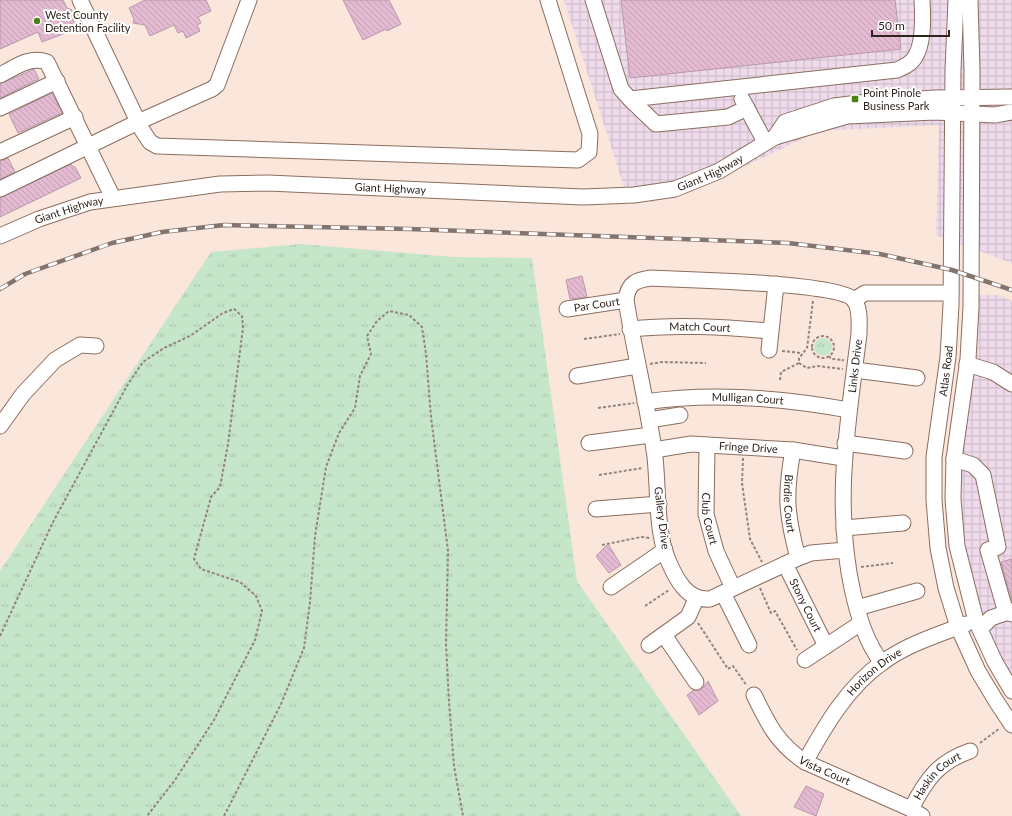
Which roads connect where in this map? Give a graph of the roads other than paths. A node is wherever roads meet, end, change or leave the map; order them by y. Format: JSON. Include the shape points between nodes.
{"nodes":[{"id":1,"x":80,"y":0,"type":"edge"},
{"id":2,"x":249,"y":0,"type":"edge"},
{"id":3,"x":548,"y":0,"type":"edge"},
{"id":4,"x":593,"y":0,"type":"edge"},
{"id":5,"x":922,"y":0,"type":"edge"},
{"id":6,"x":956,"y":0,"type":"edge"},
{"id":7,"x":970,"y":0,"type":"edge"},
{"id":8,"x":0,"y":75,"type":"edge"},
{"id":9,"x":57,"y":81,"type":"junction"},
{"id":10,"x":737,"y":88,"type":"junction"},
{"id":11,"x":1012,"y":97,"type":"edge"},
{"id":12,"x":630,"y":98,"type":"junction"},
{"id":13,"x":972,"y":98,"type":"junction"},
{"id":14,"x":952,"y":105,"type":"junction"},
{"id":15,"x":0,"y":108,"type":"edge"},
{"id":16,"x":747,"y":108,"type":"junction"},
{"id":17,"x":1012,"y":112,"type":"edge"},
{"id":18,"x":972,"y":114,"type":"junction"},
{"id":19,"x":75,"y":118,"type":"junction"},
{"id":20,"x":138,"y":122,"type":"junction"},
{"id":21,"x":770,"y":139,"type":"junction"},
{"id":22,"x":89,"y":146,"type":"junction"},
{"id":23,"x":0,"y":152,"type":"edge"},
{"id":24,"x":0,"y":188,"type":"edge"},
{"id":25,"x":114,"y":198,"type":"junction"},
{"id":26,"x":0,"y":236,"type":"edge"},
{"id":27,"x":776,"y":284,"type":"junction"},
{"id":28,"x":952,"y":293,"type":"junction"},
{"id":29,"x":626,"y":297,"type":"junction"},
{"id":30,"x":854,"y":300,"type":"junction"},
{"id":31,"x":568,"y":309,"type":"dead end"},
{"id":32,"x":630,"y":330,"type":"junction"},
{"id":33,"x":770,"y":331,"type":"junction"},
{"id":34,"x":96,"y":346,"type":"dead end"},
{"id":35,"x":769,"y":350,"type":"road end"},
{"id":36,"x":967,"y":364,"type":"junction"},
{"id":37,"x":637,"y":366,"type":"junction"},
{"id":38,"x":848,"y":369,"type":"junction"},
{"id":39,"x":577,"y":376,"type":"dead end"},
{"id":40,"x":917,"y":378,"type":"dead end"},
{"id":41,"x":1012,"y":384,"type":"edge"},
{"id":42,"x":645,"y":402,"type":"junction"},
{"id":43,"x":849,"y":410,"type":"junction"},
{"id":44,"x":680,"y":415,"type":"dead end"},
{"id":45,"x":0,"y":426,"type":"edge"},
{"id":46,"x":650,"y":427,"type":"junction"},
{"id":47,"x":589,"y":443,"type":"dead end"},
{"id":48,"x":845,"y":443,"type":"junction"},
{"id":49,"x":707,"y":445,"type":"junction"},
{"id":50,"x":654,"y":450,"type":"junction"},
{"id":51,"x":793,"y":450,"type":"junction"},
{"id":52,"x":905,"y":451,"type":"dead end"},
{"id":53,"x":843,"y":458,"type":"junction"},
{"id":54,"x":954,"y":459,"type":"junction"},
{"id":55,"x":659,"y":504,"type":"junction"},
{"id":56,"x":596,"y":509,"type":"dead end"},
{"id":57,"x":903,"y":523,"type":"dead end"},
{"id":58,"x":844,"y":528,"type":"junction"},
{"id":59,"x":665,"y":550,"type":"junction"},
{"id":60,"x":845,"y":550,"type":"junction"},
{"id":61,"x":791,"y":561,"type":"junction"},
{"id":62,"x":611,"y":587,"type":"dead end"},
{"id":63,"x":728,"y":591,"type":"junction"},
{"id":64,"x":917,"y":591,"type":"dead end"},
{"id":65,"x":696,"y":599,"type":"junction"},
{"id":66,"x":857,"y":608,"type":"junction"},
{"id":67,"x":1009,"y":613,"type":"edge"},
{"id":68,"x":861,"y":623,"type":"junction"},
{"id":69,"x":978,"y":625,"type":"junction"},
{"id":70,"x":958,"y":627,"type":"junction"},
{"id":71,"x":664,"y":635,"type":"junction"},
{"id":72,"x":649,"y":645,"type":"dead end"},
{"id":73,"x":749,"y":645,"type":"dead end"},
{"id":74,"x":826,"y":646,"type":"junction"},
{"id":75,"x":805,"y":660,"type":"road end"},
{"id":76,"x":882,"y":663,"type":"junction"},
{"id":77,"x":696,"y":682,"type":"dead end"},
{"id":78,"x":1012,"y":691,"type":"edge"},
{"id":79,"x":754,"y":695,"type":"road end"},
{"id":80,"x":1011,"y":723,"type":"edge"},
{"id":81,"x":970,"y":751,"type":"road end"},
{"id":82,"x":805,"y":762,"type":"junction"},
{"id":83,"x":917,"y":812,"type":"edge"}],
"edges":[{"from":1,"to":20,"type":"street"},
{"from":2,"to":20,"type":"street","via":[[217,85],[178,106]]},
{"from":3,"to":20,"type":"street","via":[[590,134],[590,152],[578,160],[157,146],[150,142]]},
{"from":4,"to":12,"type":"street","via":[[621,89]]},
{"from":5,"to":10,"type":"street","via":[[920,46],[909,65],[897,70]]},
{"from":6,"to":14,"type":"street","name":"Atlas Road"},
{"from":7,"to":13,"type":"street","name":"Atlas Road"},
{"from":8,"to":9,"type":"street","via":[[30,60],[38,59],[47,62]]},
{"from":9,"to":15,"type":"street"},
{"from":9,"to":19,"type":"street"},
{"from":10,"to":12,"type":"street"},
{"from":10,"to":16,"type":"street"},
{"from":11,"to":13,"type":"street","name":"Giant Highway"},
{"from":12,"to":16,"type":"street","via":[[656,124],[728,117]]},
{"from":13,"to":14,"type":"street","name":"Giant Highway"},
{"from":13,"to":18,"type":"street","name":"Atlas Road"},
{"from":14,"to":18,"type":"street","name":"Giant Highway"},
{"from":14,"to":21,"type":"street","name":"Giant Highway","via":[[847,116]]},
{"from":14,"to":28,"type":"street","name":"Atlas Road"},
{"from":16,"to":21,"type":"street"},
{"from":17,"to":18,"type":"street","name":"Giant Highway","via":[[995,115]]},
{"from":18,"to":36,"type":"street","name":"Atlas Road","via":[[971,307]]},
{"from":19,"to":22,"type":"street"},
{"from":19,"to":23,"type":"street"},
{"from":20,"to":22,"type":"street"},
{"from":21,"to":25,"type":"street","name":"Giant Highway","via":[[719,171],[675,189],[634,195],[583,197],[268,183],[220,184]]},
{"from":22,"to":24,"type":"street"},
{"from":22,"to":25,"type":"street"},
{"from":25,"to":26,"type":"street","name":"Giant Highway","via":[[62,211]]},
{"from":27,"to":29,"type":"street","via":[[651,278],[638,280],[630,287]]},
{"from":27,"to":30,"type":"street","via":[[846,294]]},
{"from":27,"to":33,"type":"street"},
{"from":28,"to":30,"type":"street","via":[[865,293]]},
{"from":28,"to":70,"type":"street","name":"Atlas Road","via":[[948,357],[934,457],[934,500],[938,548],[946,588]]},
{"from":29,"to":31,"type":"street","name":"Par Court"},
{"from":29,"to":32,"type":"street","name":"Gallery Drive"},
{"from":30,"to":38,"type":"street","name":"Links Drive","via":[[860,315],[859,334]]},
{"from":32,"to":33,"type":"street","name":"Match Court","via":[[656,326],[725,327]]},
{"from":32,"to":37,"type":"street","name":"Gallery Drive"},
{"from":33,"to":35,"type":"street"},
{"from":34,"to":45,"type":"street","via":[[80,345],[55,360],[23,394]]},
{"from":36,"to":41,"type":"street","via":[[993,372]]},
{"from":36,"to":54,"type":"street","name":"Atlas Road"},
{"from":37,"to":39,"type":"street"},
{"from":37,"to":42,"type":"street","name":"Gallery Drive"},
{"from":38,"to":40,"type":"street"},
{"from":38,"to":43,"type":"street","name":"Links Drive"},
{"from":42,"to":43,"type":"street","name":"Mulligan Court","via":[[678,397],[748,398]]},
{"from":42,"to":46,"type":"street","name":"Gallery Drive"},
{"from":43,"to":48,"type":"street","name":"Links Drive"},
{"from":44,"to":46,"type":"street"},
{"from":46,"to":47,"type":"street"},
{"from":46,"to":50,"type":"street","name":"Gallery Drive"},
{"from":48,"to":52,"type":"street"},
{"from":48,"to":53,"type":"street","name":"Links Drive"},
{"from":49,"to":50,"type":"street","name":"Fringe Drive","via":[[691,444]]},
{"from":49,"to":51,"type":"street","name":"Fringe Drive"},
{"from":49,"to":63,"type":"street","name":"Club Court","via":[[706,514]]},
{"from":50,"to":55,"type":"street","name":"Gallery Drive"},
{"from":51,"to":53,"type":"street","name":"Fringe Drive"},
{"from":51,"to":61,"type":"street","name":"Birdie Court","via":[[787,499]]},
{"from":53,"to":58,"type":"street","name":"Links Drive"},
{"from":54,"to":67,"type":"street","via":[[973,465],[983,475],[998,547],[988,550]]},
{"from":54,"to":69,"type":"street","name":"Atlas Road","via":[[953,499],[957,546]]},
{"from":55,"to":56,"type":"street"},
{"from":55,"to":59,"type":"street","name":"Gallery Drive"},
{"from":57,"to":58,"type":"street"},
{"from":58,"to":60,"type":"street","name":"Links Drive"},
{"from":59,"to":62,"type":"street"},
{"from":59,"to":65,"type":"street","name":"Gallery Drive","via":[[667,559],[683,588]]},
{"from":60,"to":61,"type":"street","via":[[811,553]]},
{"from":60,"to":66,"type":"street","name":"Links Drive"},
{"from":61,"to":63,"type":"street"},
{"from":61,"to":74,"type":"street","name":"Stony Court"},
{"from":63,"to":65,"type":"street","via":[[710,599]]},
{"from":63,"to":73,"type":"street","name":"Club Court"},
{"from":64,"to":66,"type":"street"},
{"from":65,"to":71,"type":"street","via":[[691,613]]},
{"from":66,"to":68,"type":"street","name":"Links Drive"},
{"from":67,"to":69,"type":"street"},
{"from":68,"to":74,"type":"street"},
{"from":68,"to":76,"type":"street","name":"Links Drive"},
{"from":69,"to":70,"type":"street","name":"Horizon Drive"},
{"from":69,"to":78,"type":"street","name":"Atlas Road"},
{"from":70,"to":76,"type":"street","name":"Horizon Drive","via":[[923,640]]},
{"from":70,"to":80,"type":"street","name":"Atlas Road","via":[[978,670]]},
{"from":71,"to":72,"type":"street"},
{"from":71,"to":77,"type":"street"},
{"from":74,"to":75,"type":"street"},
{"from":76,"to":82,"type":"street","name":"Horizon Drive","via":[[836,709]]},
{"from":79,"to":82,"type":"street","name":"Vista Court","via":[[765,719],[779,740]]},
{"from":81,"to":83,"type":"street","name":"Haskin Court","via":[[944,763],[931,776]]},
{"from":82,"to":83,"type":"street","name":"Vista Court"}]}
